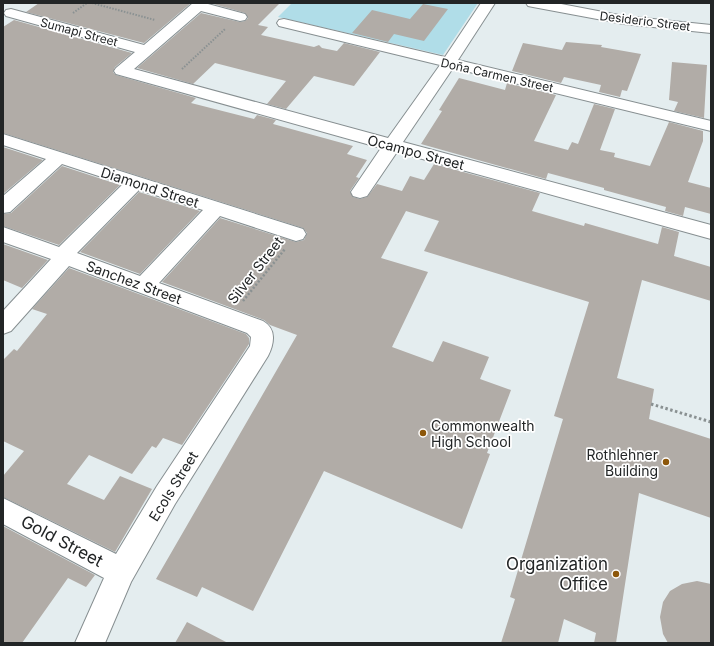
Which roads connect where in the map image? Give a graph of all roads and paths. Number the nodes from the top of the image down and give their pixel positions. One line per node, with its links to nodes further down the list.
1 (26, 3): 6 (street)
2 (92, 3): 9 (path)
3 (488, 3): 12 (street)
4 (533, 3): 10 (street, Desiderio Street)
5 (200, 5): 7 (street); 9 (street)
6 (7, 16): 11 (street, Sumapi Street)
7 (240, 17): 13 (path)
8 (284, 23): 12 (street, Doña Carmen Street)
9 (176, 25): 11 (street)
10 (711, 29)
11 (146, 50): 13 (street, Ocampo Street)
12 (449, 63): 14 (street, Doña Carmen Street); 16 (street)
13 (167, 83): 16 (street, Ocampo Street)
14 (711, 126)
15 (3, 139): 17 (street, Diamond Street)
16 (393, 145): 19 (street); 22 (street, Ocampo Street)
17 (59, 157): 18 (street, Diamond Street); 20 (street)
18 (136, 182): 21 (street, Diamond Street); 25 (street)
19 (360, 192)
20 (3, 207)
21 (216, 208): 23 (street, Diamond Street); 26 (street)
22 (711, 232)
23 (296, 234): 27 (path, Silver Street)
24 (4, 235): 25 (street, Sanchez Street)
25 (64, 256): 26 (street, Sanchez Street); 28 (street)
26 (144, 286): 27 (street, Sanchez Street)
27 (230, 318): 29 (street, Sanchez Street)
28 (3, 326)
29 (262, 334): 33 (street, Ecols Street)
30 (652, 404): 31 (path)
31 (711, 422)
32 (3, 510): 33 (street, Gold Street)
33 (121, 572): 34 (street, Ecols Street)
34 (90, 643)

